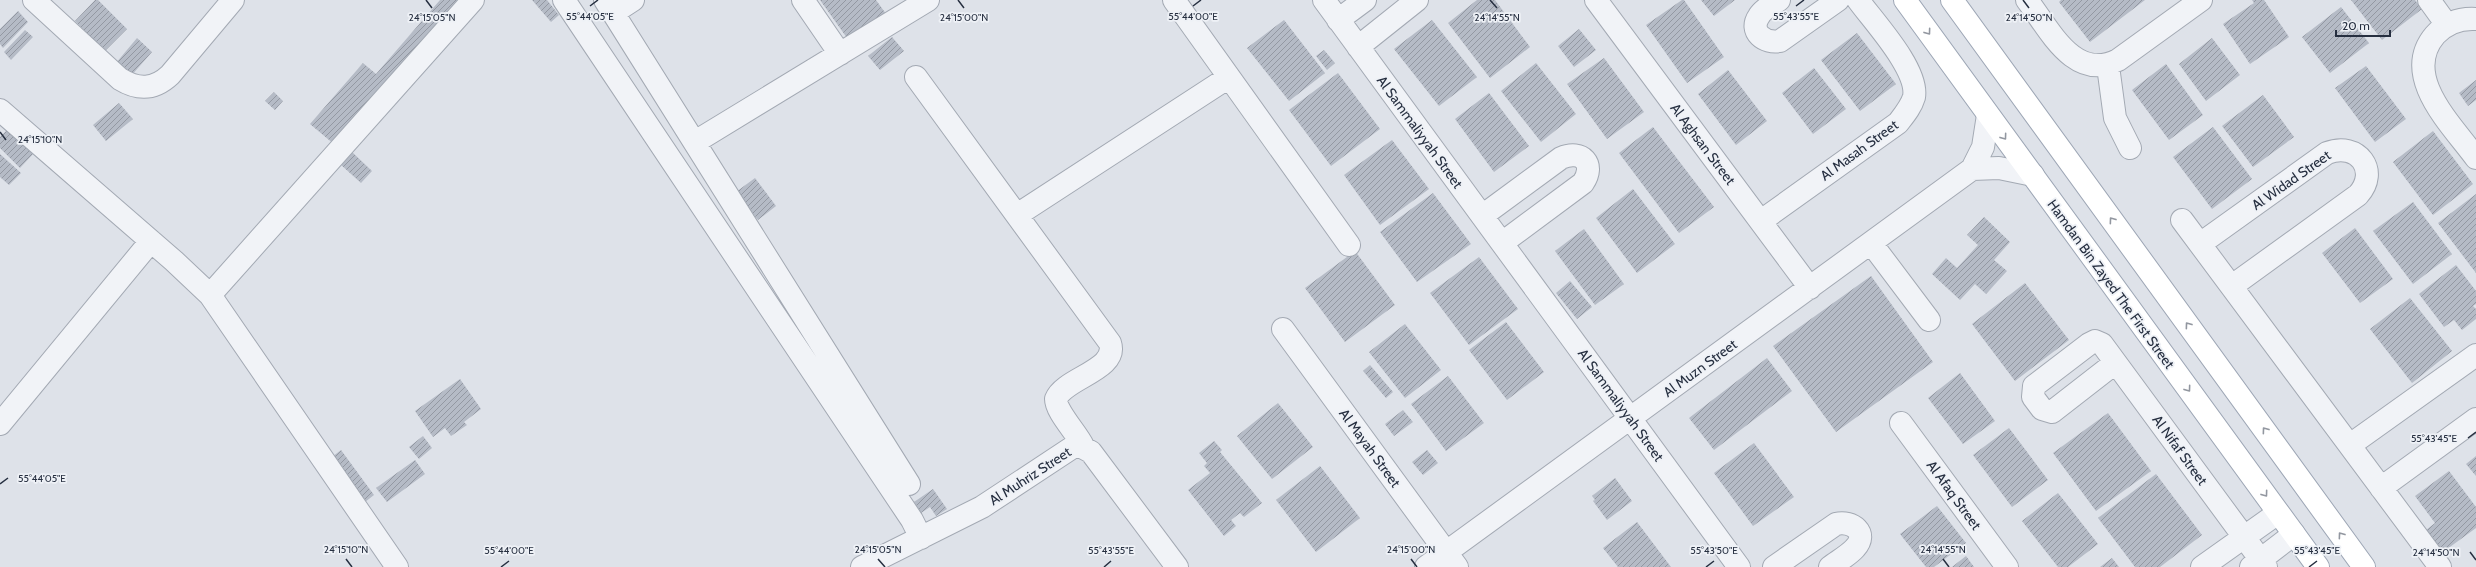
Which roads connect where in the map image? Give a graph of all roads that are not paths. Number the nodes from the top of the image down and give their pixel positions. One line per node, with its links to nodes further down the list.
1 (34, 0): 2 (street)
2 (233, 0)
3 (473, 0): 48 (street)
4 (564, 0): 64 (street)
5 (633, 0): 21 (street)
6 (803, 0): 26 (street)
7 (928, 0): 26 (street)
8 (1174, 0): 29 (street)
9 (1324, 0): 23 (street, Al Sammaliyyah Street)
10 (1364, 0): 23 (street)
11 (1417, 0): 25 (street)
12 (1596, 0): 40 (street, Al Aghsan Street)
13 (1779, 0): 14 (street)
14 (1838, 0)
15 (1858, 0): 40 (street, Al Masah Street)
16 (1905, 0): 31 (main road, Hamdan Bin Zayed The First Street, one-way to 31)
17 (1952, 0): 77 (main road, one-way to 17)
18 (2027, 0): 27 (street)
19 (2200, 0): 27 (street)
20 (2429, 0): 24 (street)
21 (609, 6): 32 (street)
22 (2476, 19): 24 (street)
23 (1338, 20): 25 (street, Al Sammaliyyah Street)
24 (2447, 25): 34 (street)
25 (1358, 47): 38 (street, Al Sammaliyyah Street)
26 (840, 54): 32 (street)
27 (2108, 66): 33 (street)
28 (916, 77): 37 (street)
29 (1228, 77): 37 (street); 45 (street)
30 (0, 110): 41 (street)
31 (1988, 115): 35 (street, Al Muzn Street); 36 (main road, Hamdan Bin Zayed The First Street, one-way to 36)
32 (695, 142): 59 (street)
33 (2130, 148)
34 (2476, 158)
35 (1972, 169): 36 (street); 43 (street, Al Muzn Street)
36 (2033, 176): 61 (main road, Hamdan Bin Zayed The First Street, one-way to 61)
37 (1017, 215): 58 (street)
38 (1482, 216): 42 (street, Al Sammaliyyah Street); 42 (street)
39 (2182, 220): 44 (street)
40 (1761, 221): 47 (street, Al Aghsan Street)
41 (152, 241): 48 (street); 56 (street)
42 (1502, 243): 53 (street, Al Sammaliyyah Street)
43 (1871, 243): 47 (street, Al Muzn Street); 49 (street)
44 (2200, 244): 46 (street); 46 (street, Al Widad Street)
45 (1349, 245)
46 (2232, 286): 57 (street)
47 (1810, 288): 53 (street, Al Muzn Street)
48 (210, 295): 67 (street)
49 (1929, 320)
50 (1283, 329): 65 (street, Al Mayah Street)
51 (2476, 355): 57 (street)
52 (2115, 363): 63 (street, Al Nifaf Street)
53 (1630, 419): 65 (street, Al Muzn Street); 71 (street, Al Sammaliyyah Street)
54 (2476, 419): 60 (street)
55 (1901, 423): 74 (street, Al Afaq Street)
56 (0, 424)
57 (2350, 445): 60 (street)
58 (1083, 446): 64 (street, Al Muhriz Street); 69 (street, Al Muhriz Street)
59 (909, 484)
60 (2381, 488): 78 (street)
61 (2278, 513): 62 (main road, Hamdan Bin Zayed The First Street); 63 (street)
62 (2294, 534): 66 (street, Al Nifaf Street); 76 (main road, Hamdan Bin Zayed The First Street)
63 (2244, 537): 66 (street, Al Nifaf Street); 75 (street)
64 (921, 538): 68 (street, Al Muhriz Street)
65 (1451, 560): 70 (street, Al Muzn Street)
66 (2259, 565)
67 (397, 567)
68 (862, 567)
69 (1177, 567)
70 (1426, 567)
71 (1739, 567)
72 (1774, 567): 73 (street)
73 (1830, 567)
74 (2007, 567)
75 (2202, 567)
76 (2318, 567)
77 (2364, 567)
78 (2440, 567)

